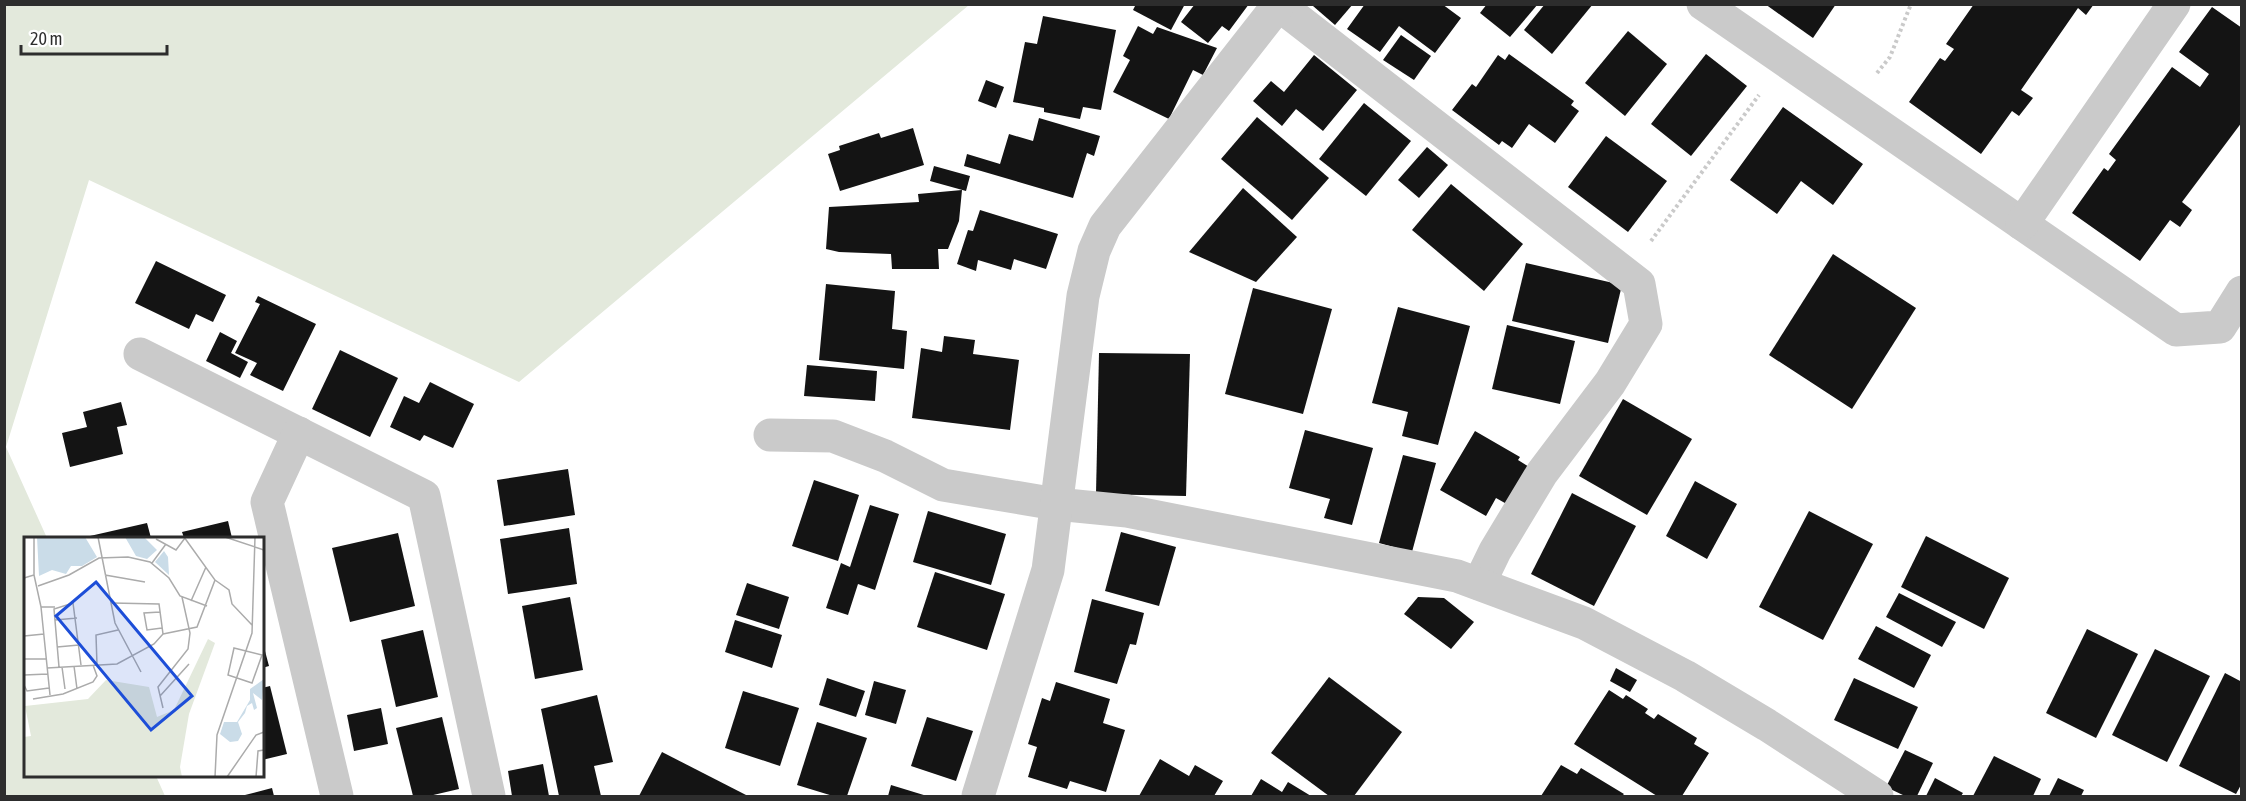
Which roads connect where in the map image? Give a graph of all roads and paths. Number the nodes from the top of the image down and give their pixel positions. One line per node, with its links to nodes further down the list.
1 (1703, 4): 5 (street)
2 (1911, 4): 6 (path)
3 (2174, 4): 7 (street)
4 (1279, 5): 8 (street); 13 (street)
5 (1785, 61): 6 (street); 8 (path)
6 (1849, 106): 7 (street)
7 (2022, 224): 9 (street)
8 (1627, 274): 14 (street)
9 (2241, 292)
10 (140, 354): 11 (street)
11 (299, 433): 16 (street); 17 (street)
12 (770, 435): 13 (street)
13 (1056, 504): 14 (street); 18 (street)
14 (1479, 584): 15 (street)
15 (1843, 787): 19 (street)
16 (337, 796)
17 (489, 796)
18 (978, 796)
19 (1877, 796)

